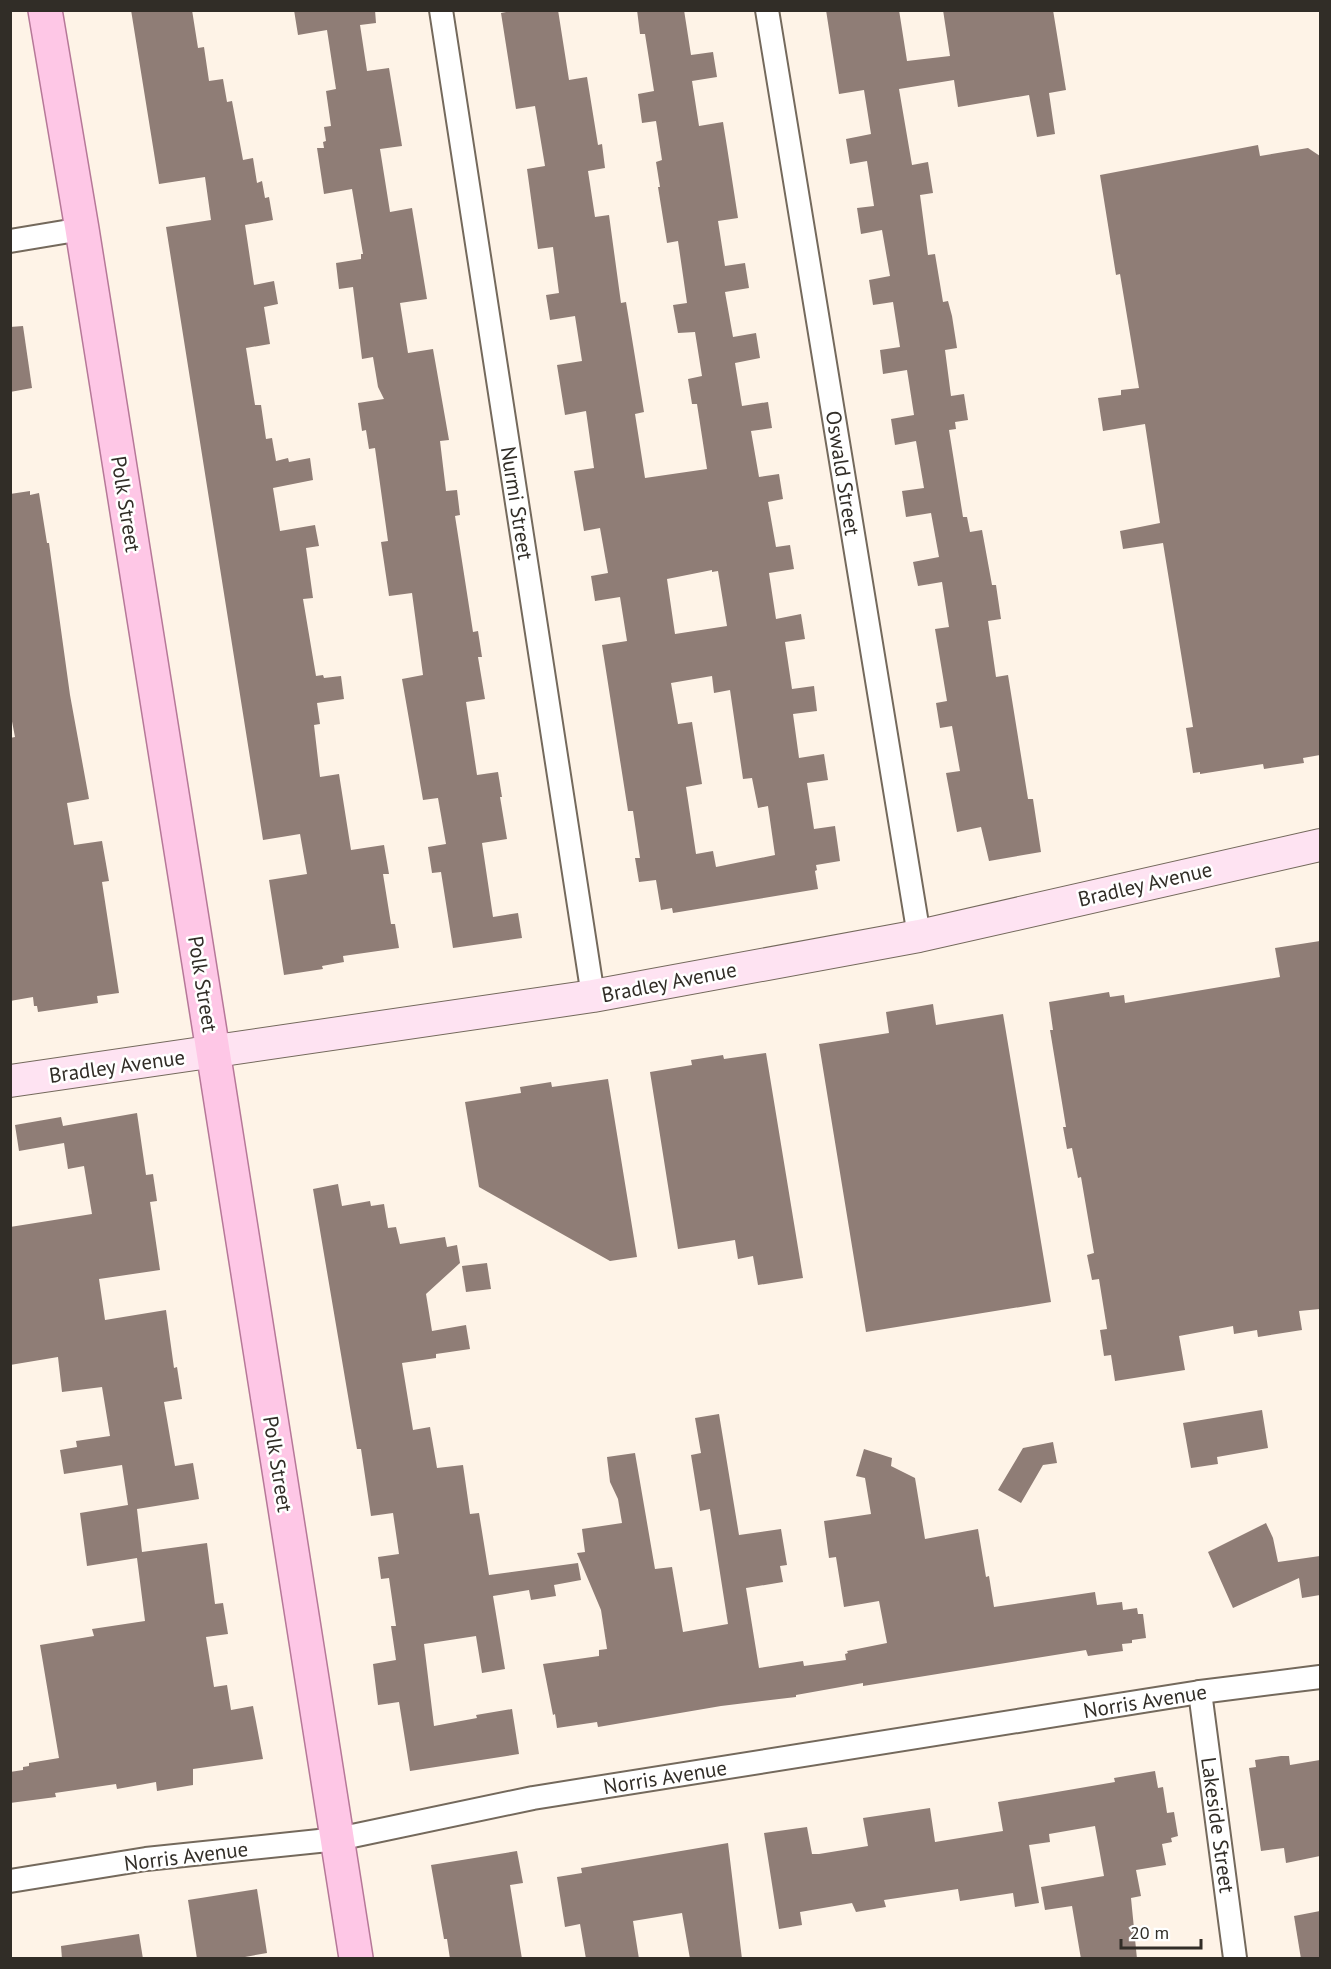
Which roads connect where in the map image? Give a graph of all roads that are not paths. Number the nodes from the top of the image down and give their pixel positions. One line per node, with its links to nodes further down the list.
1 (45, 10): 4 (main road, Polk Street)
2 (441, 10): 8 (street, Nurmi Street)
3 (767, 10): 7 (street, Oswald Street)
4 (82, 229): 5 (street); 9 (main road, Polk Street)
5 (10, 241)
6 (1320, 844): 7 (street, Bradley Avenue)
7 (919, 936): 8 (street, Bradley Avenue)
8 (593, 996): 9 (street, Bradley Avenue)
9 (213, 1051): 10 (street, Bradley Avenue); 13 (main road, Polk Street)
10 (10, 1081)
11 (1320, 1677): 12 (street, Norris Avenue)
12 (1200, 1692): 13 (street, Norris Avenue); 16 (street, Lakeside Street)
13 (338, 1839): 14 (street, Norris Avenue); 15 (main road, Polk Street)
14 (10, 1881)
15 (356, 1959)
16 (1235, 1959)

